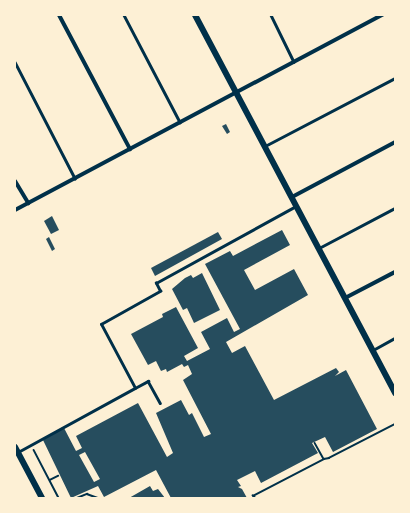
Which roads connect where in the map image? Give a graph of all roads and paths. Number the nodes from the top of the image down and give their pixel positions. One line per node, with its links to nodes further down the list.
1 (59, 15): 13 (street)
2 (124, 15): 10 (lane)
3 (195, 15): 9 (street)
4 (271, 15): 7 (lane)
5 (382, 15): 7 (street)
6 (15, 62): 14 (lane)
7 (294, 62): 9 (street)
8 (395, 78): 12 (lane)
9 (236, 93): 10 (street); 12 (street)
10 (180, 122): 13 (street)
11 (395, 142): 16 (street)
12 (265, 146): 16 (street)
13 (130, 149): 14 (street)
14 (75, 178): 17 (street)
15 (15, 180): 17 (street)
16 (292, 198): 18 (street)
17 (28, 203): 20 (street)
18 (296, 206): 21 (street); 26 (lane)
19 (395, 208): 21 (lane)
20 (15, 210)
21 (318, 248): 23 (street)
22 (395, 272): 23 (street)
23 (345, 298): 25 (street)
24 (395, 338): 25 (lane)
25 (372, 350): 27 (street)
26 (135, 388): 28 (lane); 31 (lane)
27 (395, 393)
28 (160, 403)
29 (395, 424): 33 (path)
30 (315, 443): 33 (path)
31 (31, 444): 32 (lane); 35 (path)
32 (16, 450): 36 (street)
33 (324, 459): 40 (path)
34 (58, 476): 35 (path)
35 (50, 480): 37 (path)
36 (42, 498)
37 (59, 498)
38 (77, 498): 39 (path)
39 (98, 498)
40 (255, 498)

